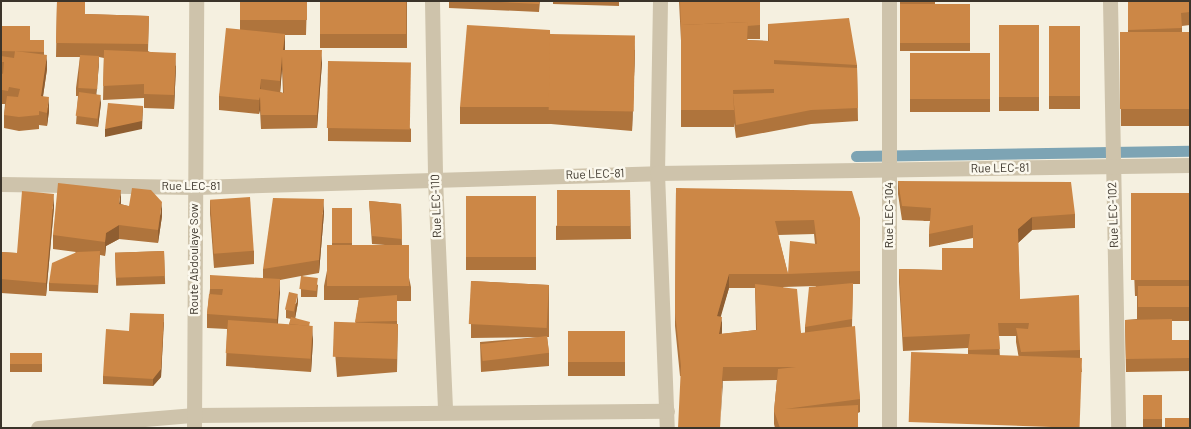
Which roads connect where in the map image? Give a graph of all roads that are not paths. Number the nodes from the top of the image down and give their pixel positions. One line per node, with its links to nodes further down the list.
1 (196, 1): 12 (street, Route Abdoulaye Sow)
2 (432, 1): 10 (street, Rue LEC-110)
3 (660, 1): 9 (street)
4 (889, 1): 8 (street, Rue LEC-104)
5 (1110, 1): 7 (street, Rue LEC-102)
6 (1190, 165): 7 (street, Rue LEC-81)
7 (1111, 166): 8 (street, Rue LEC-81); 19 (street, Rue LEC-102)
8 (888, 169): 9 (street, Rue LEC-81); 18 (street, Rue LEC-104)
9 (657, 173): 10 (street, Rue LEC-81); 14 (street)
10 (435, 179): 12 (street, Rue LEC-81); 13 (street, Rue LEC-110)
11 (1, 184): 12 (street, Rue LEC-81)
12 (195, 187): 15 (street, Route Abdoulaye Sow)
13 (445, 411): 14 (street); 15 (street)
14 (667, 411): 17 (street)
15 (194, 421): 16 (street)
16 (38, 428)
17 (667, 428)
18 (889, 428)
19 (1118, 428)

